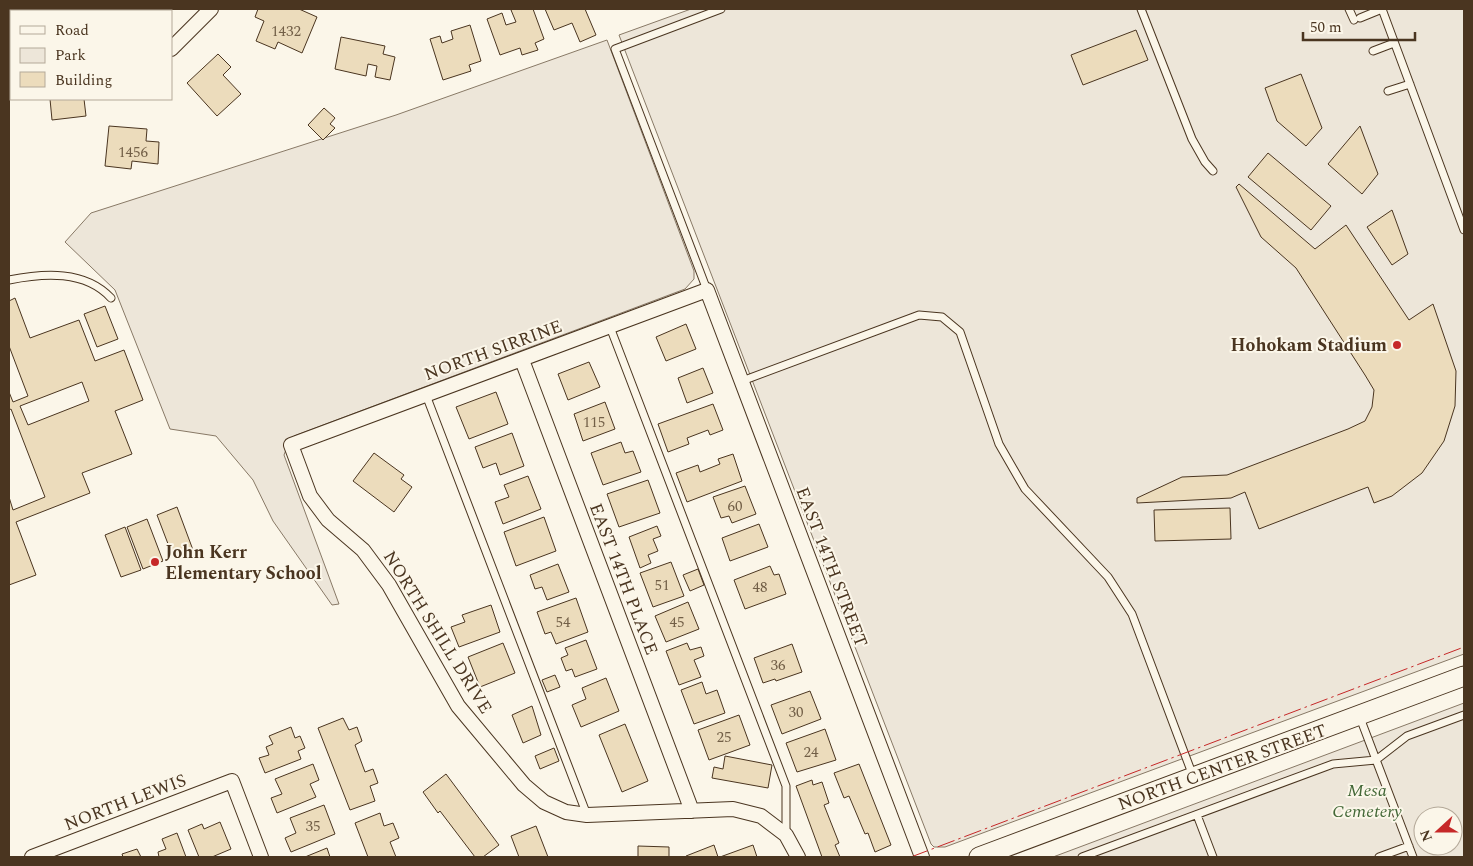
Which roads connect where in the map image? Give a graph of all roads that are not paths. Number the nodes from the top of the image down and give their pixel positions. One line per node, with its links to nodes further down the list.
1 (211, 9): 7 (street)
2 (721, 9): 14 (lane)
3 (1141, 9): 11 (lane)
4 (1349, 9): 5 (lane)
5 (1382, 9): 6 (lane)
6 (1394, 43): 8 (lane); 9 (lane)
7 (172, 48)
8 (1373, 51)
9 (1410, 84): 10 (lane); 12 (lane)
10 (1388, 91)
11 (1213, 171)
12 (1464, 230)
13 (9, 280): 15 (lane)
14 (707, 290): 16 (street, NORTH SIRRINE); 18 (street, EAST 14TH STREET)
15 (112, 298)
16 (610, 327): 17 (street, NORTH SIRRINE); 29 (lane)
17 (522, 360): 19 (street, NORTH SIRRINE); 26 (street, EAST 14TH PLACE)
18 (742, 381): 25 (lane); 34 (street, EAST 14TH STREET)
19 (426, 395): 20 (street, NORTH SIRRINE); 27 (lane)
20 (291, 445): 27 (street, NORTH SHILL DRIVE)
21 (1464, 676): 22 (street, NORTH CENTER STREET)
22 (1359, 715): 24 (lane); 25 (street, NORTH CENTER STREET)
23 (1464, 715): 24 (lane)
24 (1376, 760): 28 (lane); 30 (lane)
25 (1193, 777): 35 (street, NORTH CENTER STREET)
26 (692, 810): 27 (street, NORTH SHILL DRIVE); 29 (street, NORTH SHILL DRIVE)
27 (587, 815)
28 (1197, 815): 36 (lane); 37 (lane)
29 (786, 835): 33 (street, NORTH SHILL DRIVE)
30 (1409, 846): 38 (lane); 39 (lane)
31 (32, 857): 32 (street, NORTH LEWIS)
32 (261, 857)
33 (798, 857)
34 (922, 857)
35 (979, 857)
36 (1082, 857)
37 (1213, 857)
38 (1379, 857)
39 (1413, 857)

